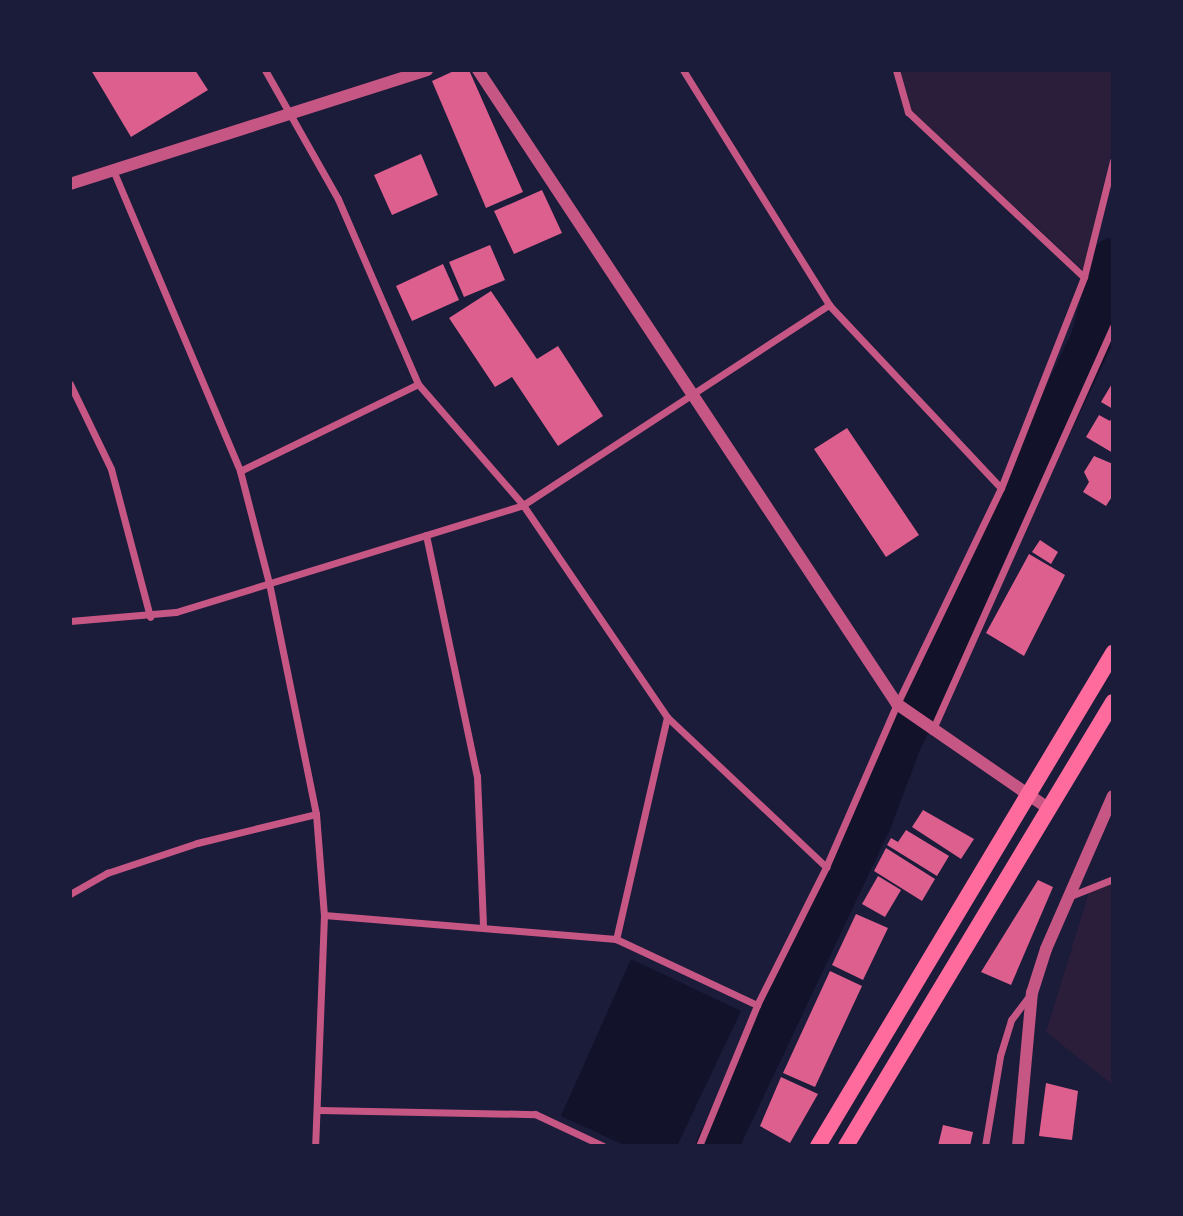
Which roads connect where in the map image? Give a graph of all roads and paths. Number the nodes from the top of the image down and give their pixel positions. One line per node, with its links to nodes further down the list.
1 (265, 70): 6 (street)
2 (427, 70): 6 (street)
3 (478, 70): 15 (street)
4 (683, 70): 11 (street)
5 (895, 70): 10 (street)
6 (291, 111): 8 (street); 14 (street)
7 (1113, 161): 10 (street)
8 (113, 170): 9 (street); 16 (street)
9 (70, 184)
10 (1084, 277): 17 (street)
11 (829, 305): 15 (street); 17 (street)
12 (1113, 327): 27 (street)
13 (70, 384): 21 (street)
14 (418, 384): 16 (street); 18 (street)
15 (690, 396): 18 (street); 25 (street)
16 (240, 471): 20 (street)
17 (1001, 488): 25 (street)
18 (523, 505): 19 (street); 26 (street)
19 (426, 535): 20 (street); 37 (street)
20 (269, 583): 21 (street); 31 (street)
21 (150, 617): 22 (street)
22 (70, 621)
23 (1113, 653): 28 (main road)
24 (1113, 702): 30 (main road)
25 (899, 707): 27 (street); 32 (street)
26 (667, 717): 32 (street); 38 (street)
27 (932, 731): 28 (street)
28 (1027, 794): 30 (street); 45 (main road)
29 (1113, 796): 35 (street)
30 (1049, 809): 46 (main road)
31 (316, 814): 34 (street); 36 (street)
32 (826, 867): 40 (street)
33 (1113, 880): 35 (street)
34 (70, 894)
35 (1068, 897): 39 (street)
36 (324, 915): 37 (street); 41 (street)
37 (483, 926): 38 (street)
38 (617, 939): 40 (street)
39 (1032, 993): 47 (street); 48 (street)
40 (757, 1006): 44 (street)
41 (319, 1110): 42 (street); 43 (street)
42 (315, 1146)
43 (603, 1146)
44 (699, 1146)
45 (818, 1146)
46 (846, 1146)
47 (985, 1146)
48 (1018, 1146)

